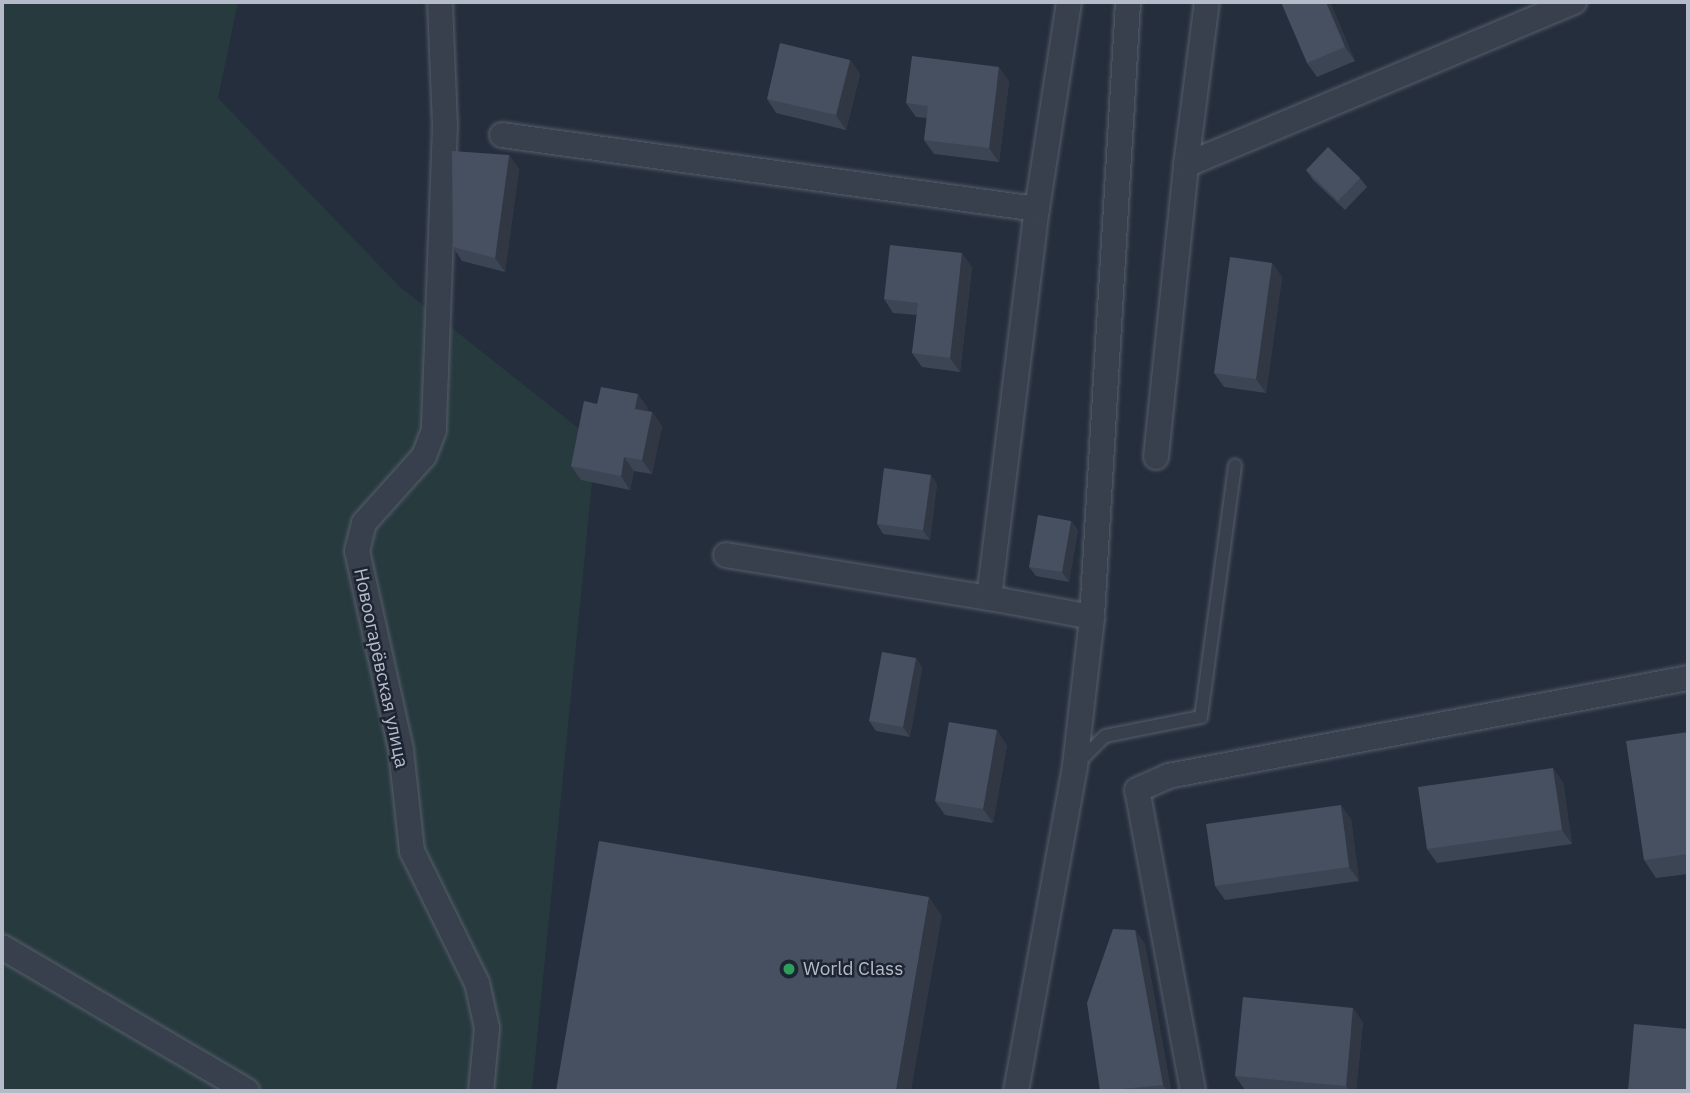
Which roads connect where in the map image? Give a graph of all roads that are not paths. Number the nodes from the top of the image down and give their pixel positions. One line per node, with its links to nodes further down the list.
1 (440, 2): 18 (street, Новоогарёвская улица)
2 (1069, 2): 8 (street)
3 (1128, 2): 13 (street)
4 (1207, 2): 7 (street)
5 (1574, 2): 7 (street)
6 (502, 135): 8 (street)
7 (1186, 165): 9 (street)
8 (1037, 209): 12 (street)
9 (1156, 457)
10 (1235, 465): 15 (lane)
11 (726, 555): 12 (street)
12 (989, 598): 13 (street)
13 (1093, 617): 15 (street)
14 (1688, 678): 20 (street)
15 (1075, 765): 19 (street)
16 (2, 947): 17 (street)
17 (247, 1091)
18 (481, 1091)
19 (1016, 1091)
20 (1193, 1091)

